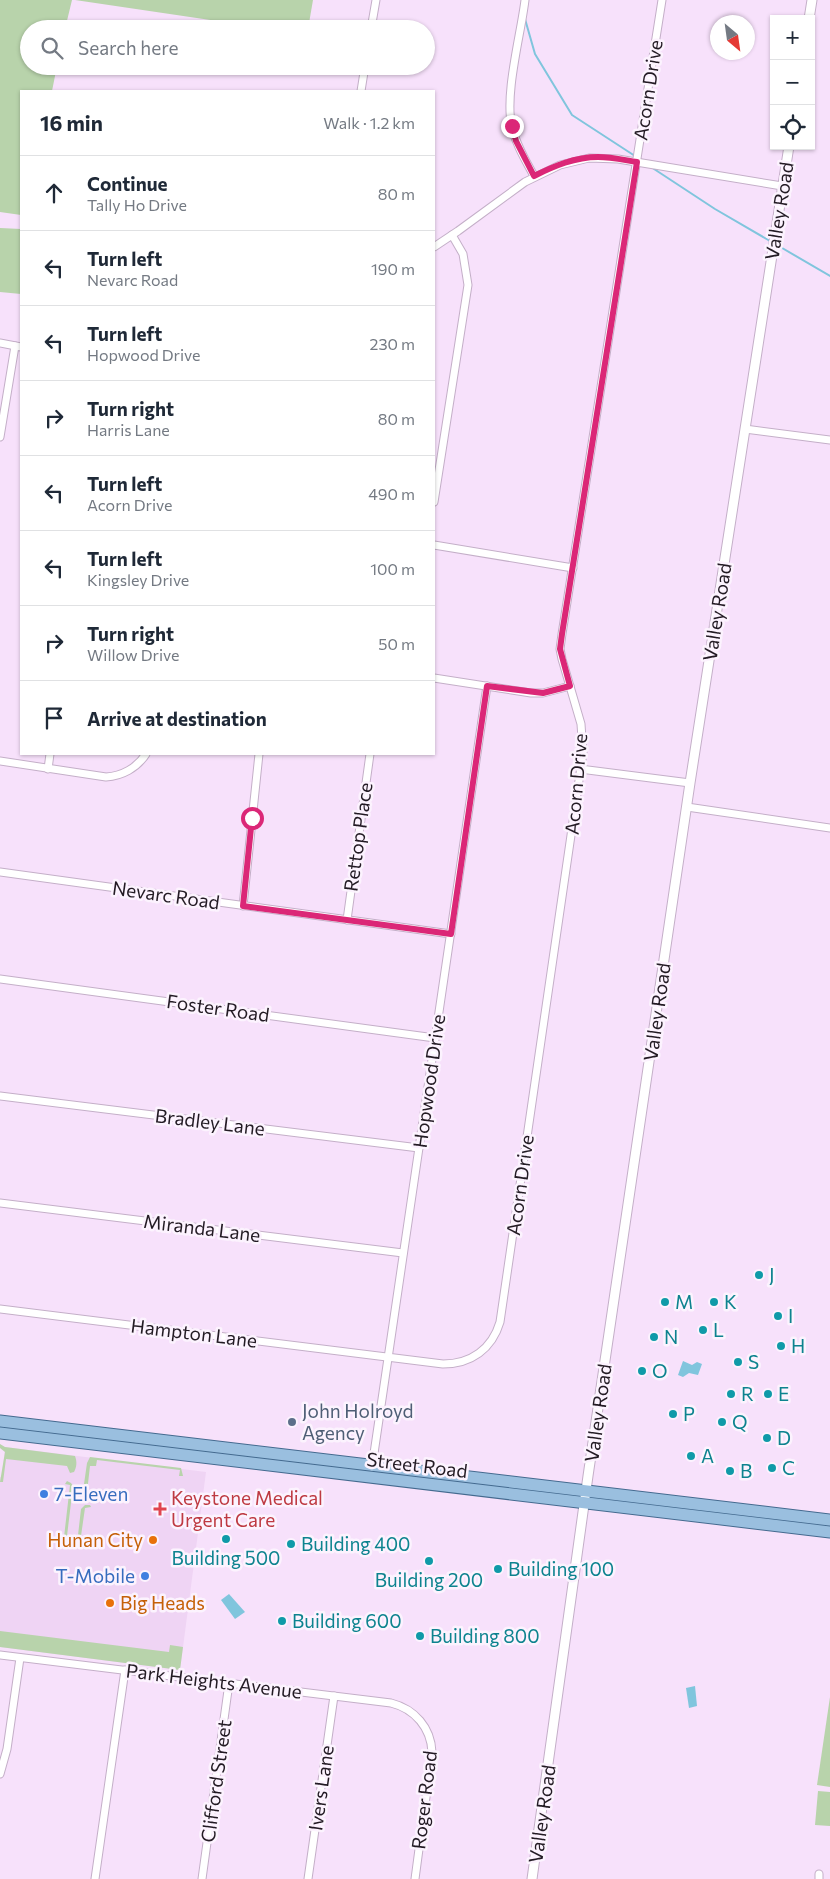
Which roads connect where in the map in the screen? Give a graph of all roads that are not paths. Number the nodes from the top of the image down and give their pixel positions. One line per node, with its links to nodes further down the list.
1 (376, 0): 6 (street)
2 (525, 0): 11 (street)
3 (662, 0): 10 (street, Acorn Drive)
4 (812, 0): 5 (street)
5 (810, 15)
6 (373, 20)
7 (364, 75): 8 (street)
8 (361, 90)
9 (788, 150): 12 (street, Valley Road)
10 (637, 162): 11 (street); 12 (street); 22 (street, Acorn Drive)
11 (534, 176): 13 (street)
12 (782, 186): 17 (street, Valley Road)
13 (452, 235): 14 (street); 20 (street)
14 (435, 245)
15 (0, 343): 16 (street)
16 (18, 346): 18 (street)
17 (745, 429): 19 (street); 33 (street, Valley Road)
18 (0, 438)
19 (830, 440)
20 (435, 496)
21 (435, 545): 22 (street)
22 (573, 568): 25 (street, Acorn Drive)
23 (435, 678): 24 (street)
24 (487, 686): 25 (street); 39 (street, Hopwood Drive)
25 (570, 686): 32 (street, Acorn Drive)
26 (50, 755): 31 (street)
27 (145, 755): 31 (street)
28 (259, 755): 37 (street)
29 (370, 755): 38 (street, Rettop Place)
30 (0, 761): 31 (street)
31 (48, 769)
32 (580, 769): 33 (street); 47 (street, Acorn Drive)
33 (690, 783): 34 (street, Valley Road)
34 (687, 807): 35 (street); 52 (street, Valley Road)
35 (830, 828)
36 (0, 872): 37 (street, Nevarc Road)
37 (243, 906): 38 (street, Nevarc Road)
38 (346, 920): 39 (street, Nevarc Road)
39 (451, 934): 41 (street, Hopwood Drive)
40 (0, 979): 41 (street, Foster Road)
41 (435, 1038): 43 (street, Hopwood Drive)
42 (0, 1096): 43 (street, Bradley Lane)
43 (419, 1148): 45 (street, Hopwood Drive)
44 (0, 1202): 45 (street, Miranda Lane)
45 (403, 1253): 47 (street, Hopwood Drive)
46 (0, 1309): 47 (street, Hampton Lane)
47 (388, 1357): 50 (street, Hopwood Drive)
48 (0, 1421): 50 (main road, Street Road)
49 (0, 1433): 51 (main road, Street Road)
50 (372, 1465): 51 (street, Hopwood Drive); 52 (main road, Street Road)
51 (370, 1477): 53 (main road, Street Road)
52 (586, 1491): 53 (street, Valley Road); 54 (main road, Street Road)
53 (585, 1503): 55 (main road, Street Road); 67 (street, Valley Road)
54 (830, 1520)
55 (830, 1532)
56 (0, 1655): 57 (street, Park Heights Avenue)
57 (20, 1658): 58 (street, Park Heights Avenue); 62 (street)
58 (125, 1670): 59 (street, Park Heights Avenue); 63 (street)
59 (229, 1684): 60 (street, Park Heights Avenue); 64 (street, Clifford Street)
60 (334, 1696): 61 (street, Park Heights Avenue); 65 (street, Ivers Lane)
61 (422, 1723): 66 (street, Roger Road)
62 (0, 1774)
63 (95, 1879)
64 (202, 1879)
65 (308, 1879)
66 (414, 1879)
67 (532, 1879)

